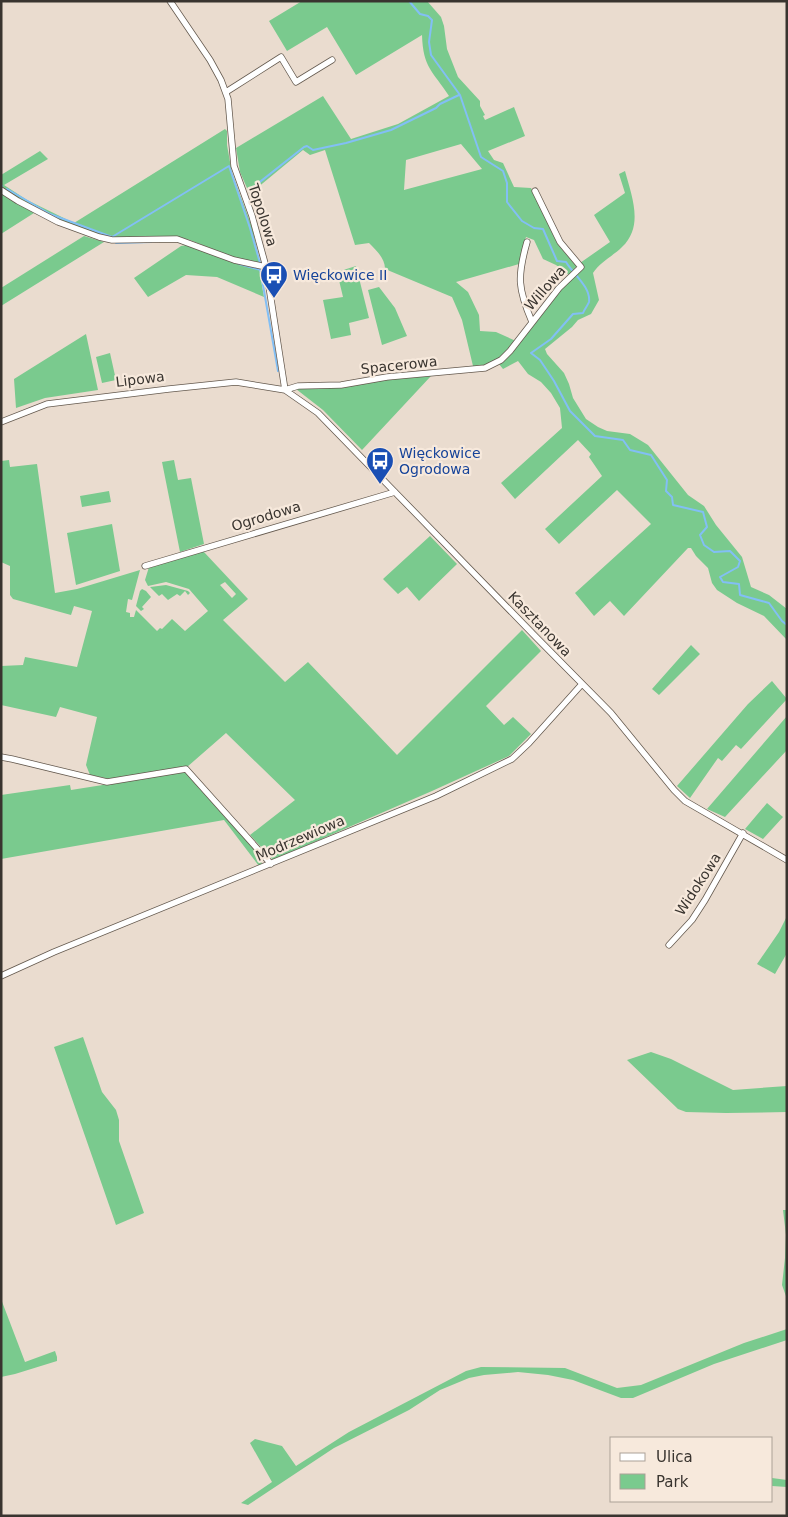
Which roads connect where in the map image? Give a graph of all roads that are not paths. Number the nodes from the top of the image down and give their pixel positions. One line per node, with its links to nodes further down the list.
1 (170, 1): 3 (street, Topolowa)
2 (332, 60): 3 (street)
3 (226, 92): 7 (street, Topolowa)
4 (1, 190): 7 (street)
5 (535, 191): 8 (street, Willowa)
6 (527, 242): 8 (street)
7 (266, 267): 10 (street, Topolowa)
8 (532, 322): 9 (street, Willowa)
9 (510, 351): 10 (street, Spacerowa)
10 (285, 390): 11 (street, Lipowa); 12 (street, Kasztanowa)
11 (1, 422)
12 (395, 492): 13 (street, Ogrodowa); 14 (street, Kasztanowa)
13 (145, 566)
14 (582, 684): 16 (street, Kasztanowa); 18 (street, Modrzewiowa)
15 (1, 757): 18 (street)
16 (743, 833): 17 (street, Kasztanowa); 19 (street, Widokowa)
17 (787, 860)
18 (270, 864): 20 (street, Modrzewiowa)
19 (669, 945)
20 (1, 976)

